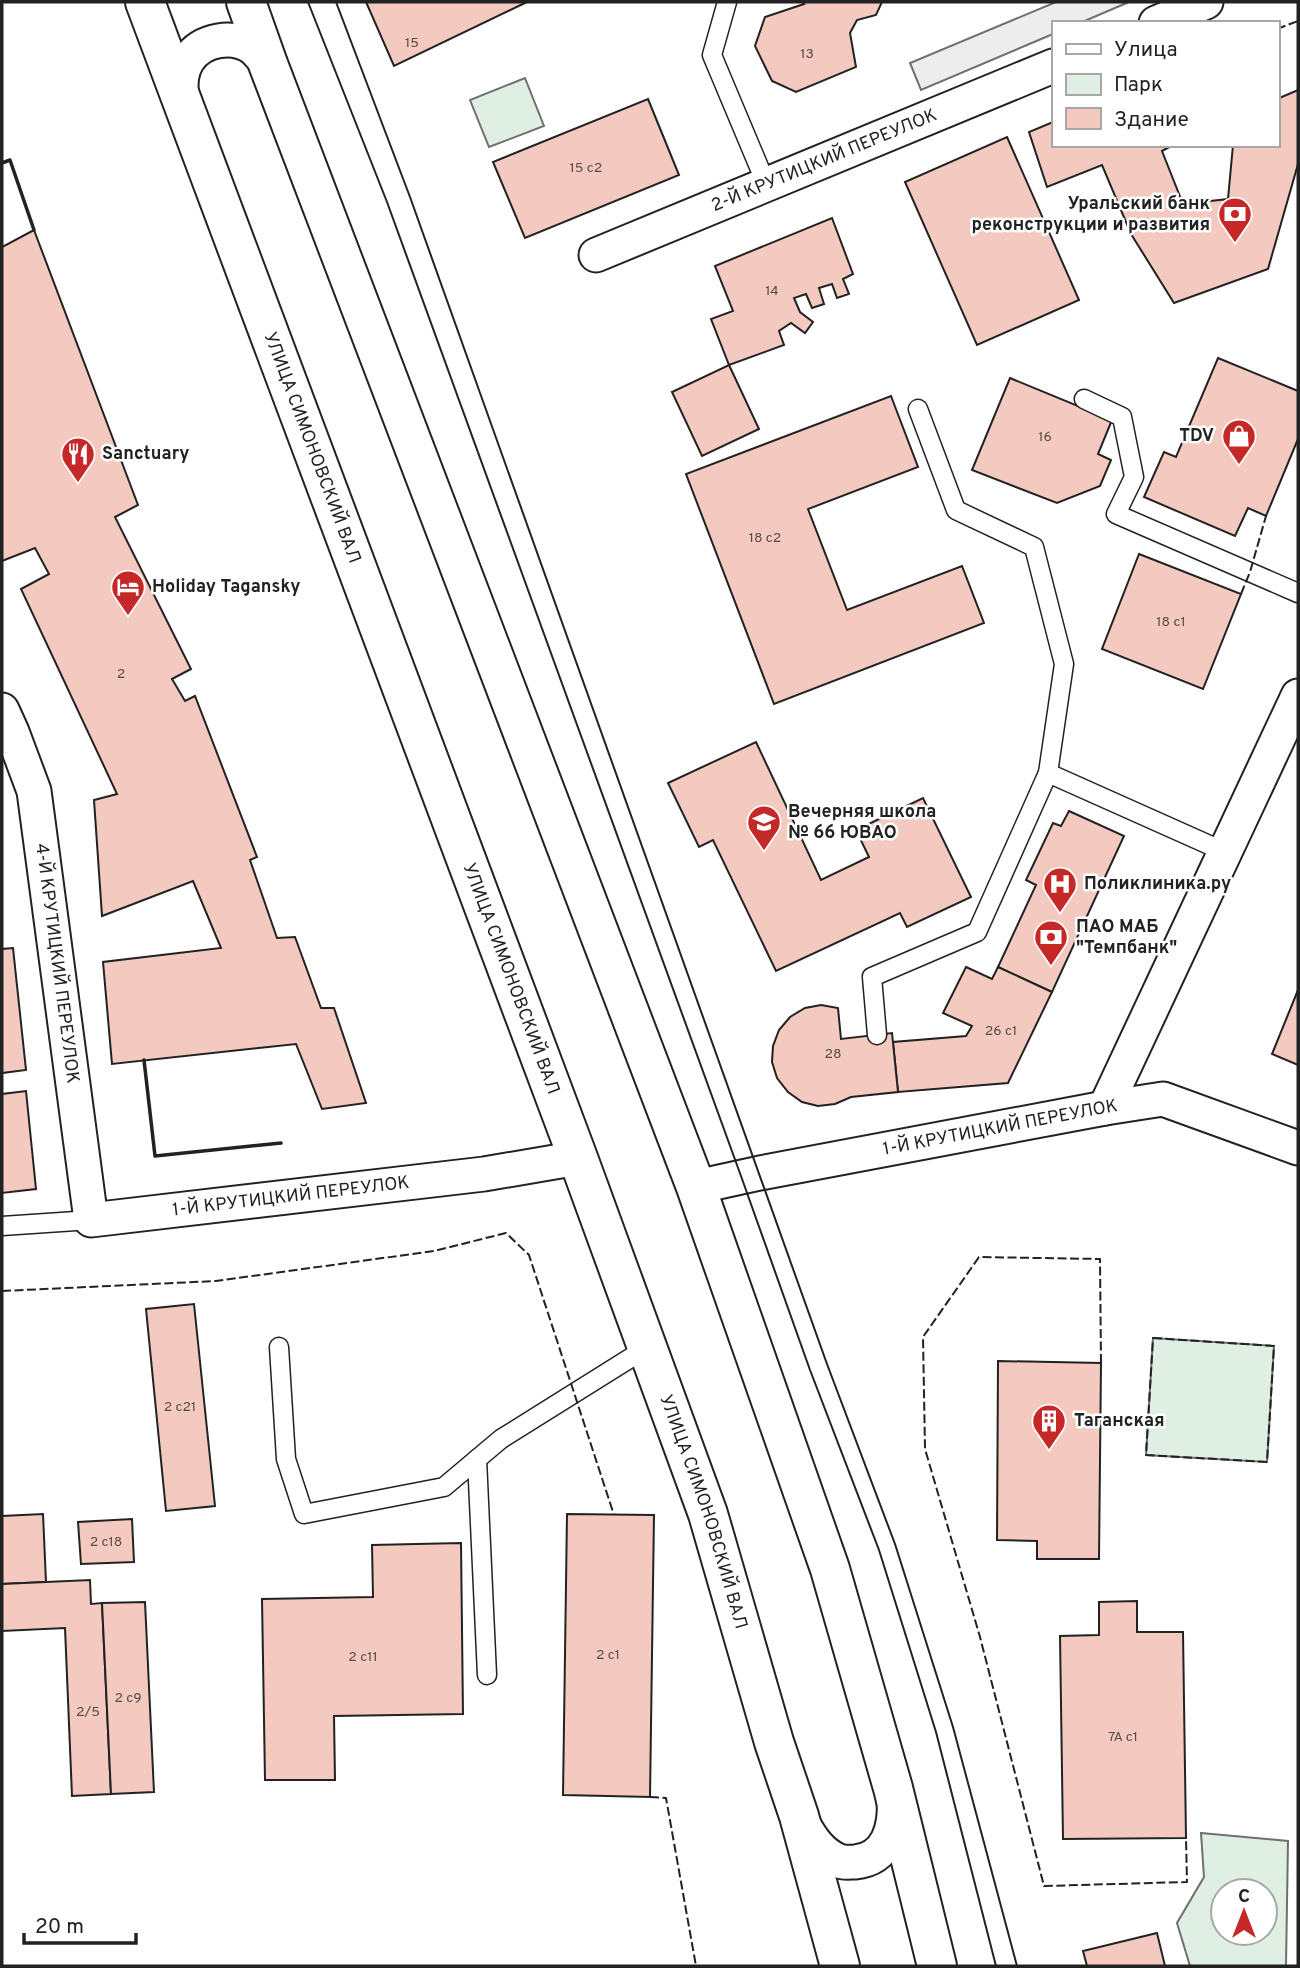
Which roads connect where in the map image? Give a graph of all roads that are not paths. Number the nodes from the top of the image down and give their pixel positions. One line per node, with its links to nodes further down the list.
1 (145, 2): 8 (main road, УЛИЦА СИМОНОВСКИЙ ВАЛ)
2 (246, 2): 6 (main road)
3 (727, 2): 9 (lane)
4 (1206, 2): 5 (street)
5 (1161, 21)
6 (268, 64): 8 (street); 22 (main road)
7 (1052, 66): 9 (street, 2-Й КРУТИЦКИЙ ПЕРЕУЛОК)
8 (181, 98): 21 (main road, УЛИЦА СИМОНОВСКИЙ ВАЛ)
9 (767, 186): 10 (street, 2-Й КРУТИЦКИЙ ПЕРЕУЛОК)
10 (596, 255)
11 (1084, 399): 13 (lane)
12 (918, 409): 16 (lane)
13 (1298, 593)
14 (1298, 696): 17 (street)
15 (2, 710): 23 (street, 4-Й КРУТИЦКИЙ ПЕРЕУЛОК)
16 (1048, 773): 17 (lane); 18 (lane)
17 (1225, 852): 19 (street)
18 (877, 1035)
19 (1105, 1108): 20 (street, 1-Й КРУТИЦКИЙ ПЕРЕУЛОК); 22 (street, 1-Й КРУТИЦКИЙ ПЕРЕУЛОК)
20 (1298, 1148)
21 (578, 1158): 23 (street, 1-Й КРУТИЦКИЙ ПЕРЕУЛОК); 26 (main road, УЛИЦА СИМОНОВСКИЙ ВАЛ)
22 (696, 1187): 29 (main road)
23 (91, 1220): 24 (lane, 1-Й КРУТИЦКИЙ ПЕРЕУЛОК)
24 (2, 1226)
25 (279, 1347): 27 (lane)
26 (648, 1347): 27 (lane); 30 (main road, УЛИЦА СИМОНОВСКИЙ ВАЛ)
27 (477, 1459): 28 (lane)
28 (487, 1675)
29 (893, 1788): 30 (street); 32 (main road)
30 (799, 1816): 31 (main road, УЛИЦА СИМОНОВСКИЙ ВАЛ)
31 (840, 1966)
32 (937, 1966)

